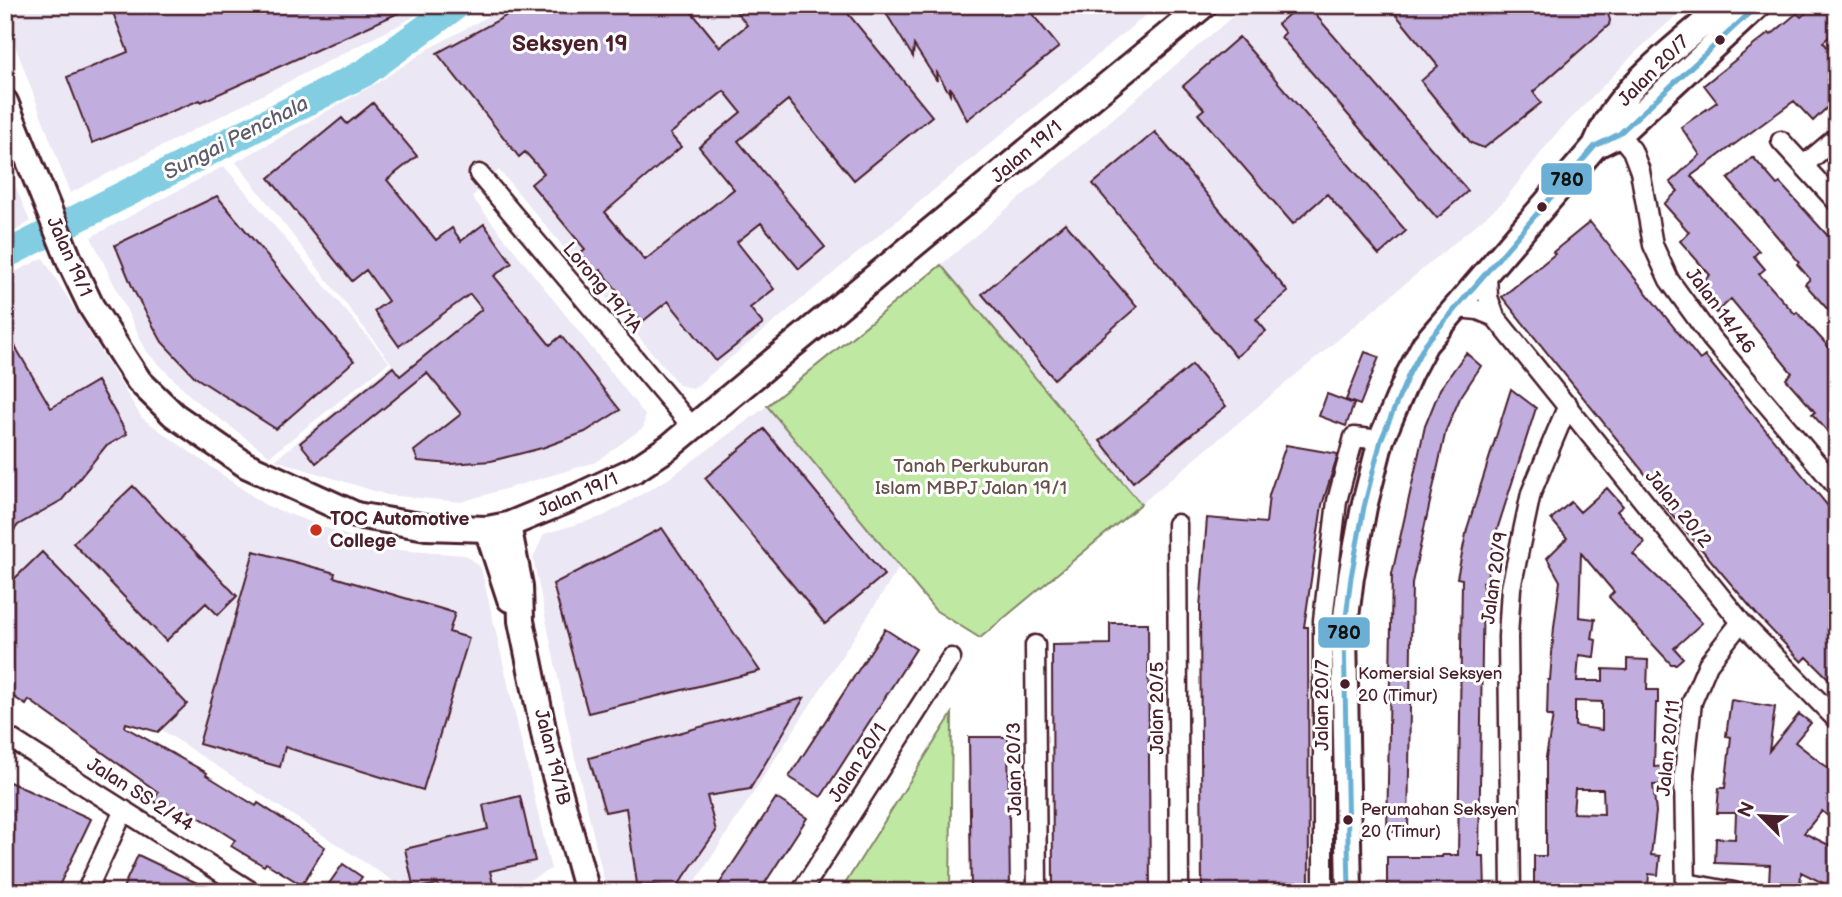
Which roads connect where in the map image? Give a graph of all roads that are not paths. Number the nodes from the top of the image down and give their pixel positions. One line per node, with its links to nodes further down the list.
1 (1203, 5): 16 (street, Jalan 19/1)
2 (1725, 5): 8 (street, Jalan 20/7)
3 (1758, 5): 5 (street, Jalan 20/7)
4 (5, 102): 20 (street, Jalan 19/1)
5 (1619, 134): 8 (street, Jalan 20/7); 18 (street, Jalan 14/46)
6 (1837, 138): 9 (street)
7 (1782, 141): 9 (street)
8 (1595, 146): 12 (street, Jalan 20/7)
9 (1804, 165): 11 (street)
10 (479, 174): 16 (street, Lorong 19/1A)
11 (1837, 202)
12 (1487, 273): 13 (street, Jalan 20/7); 14 (street, Jalan 20/2)
13 (1457, 308): 14 (street); 17 (street, Jalan 20/7)
14 (1495, 317): 15 (street, Jalan 20/2)
15 (1568, 405): 21 (street, Jalan 20/2); 36 (street, Jalan 20/9)
16 (694, 429): 20 (street, Jalan 19/1)
17 (1381, 440): 34 (street, Jalan 20/7); 35 (street, Jalan 20/7)
18 (1837, 487)
19 (1177, 524): 33 (street, Jalan 20/5)
20 (497, 527): 30 (street, Jalan 19/1B)
21 (1741, 622): 24 (street, Jalan 20/2); 27 (street, Jalan 20/11)
22 (1035, 645): 32 (street, Jalan 20/3)
23 (951, 658): 31 (street, Jalan 20/1)
24 (1837, 720)
25 (5, 734): 26 (street, Jalan SS 2/44)
26 (124, 810): 28 (street); 29 (street, Jalan SS 2/44)
27 (1686, 888): 37 (street)
28 (86, 892)
29 (253, 892)
30 (587, 892)
31 (801, 892)
32 (1037, 892)
33 (1179, 892)
34 (1323, 892)
35 (1349, 892)
36 (1511, 892)
37 (1734, 892)

